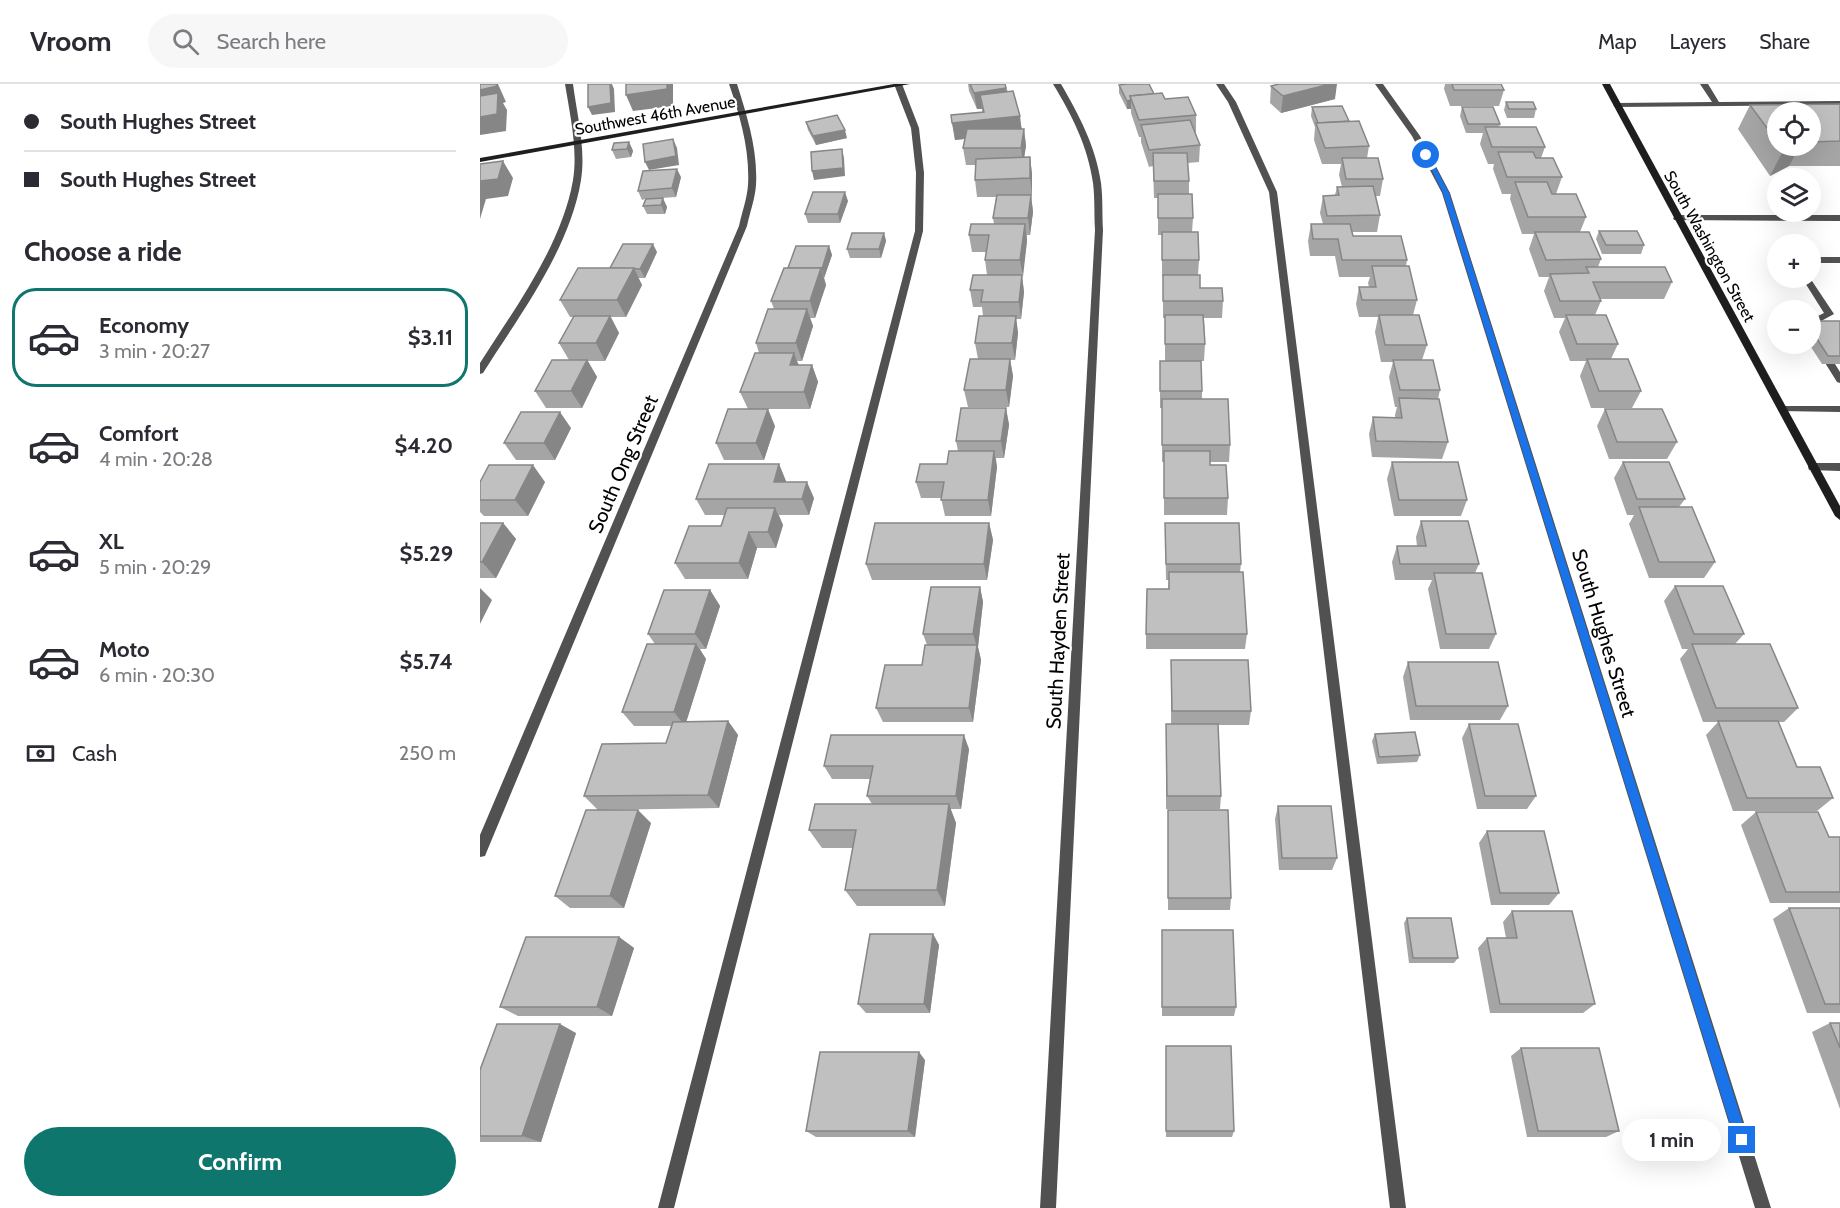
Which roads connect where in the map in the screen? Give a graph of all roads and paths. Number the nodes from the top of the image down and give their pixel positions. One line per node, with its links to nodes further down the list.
1 (569, 84): 13 (street)
2 (733, 84): 12 (street, South Ong Street)
3 (901, 84): 12 (main road, Southwest 46th Avenue); 32 (street)
4 (1057, 84): 33 (street, South Hayden Street)
5 (1220, 84): 34 (street)
6 (1379, 84): 35 (street, South Hughes Street)
7 (1605, 84): 11 (main road, South Washington Street)
8 (1704, 84): 10 (street)
9 (1840, 103): 10 (street)
10 (1717, 104): 11 (street)
11 (1617, 105): 15 (main road, South Washington Street)
12 (743, 113): 13 (main road, Southwest 46th Avenue); 31 (street, South Ong Street)
13 (577, 143): 14 (main road, Southwest 46th Avenue); 24 (street)
14 (480, 160)
15 (1677, 218): 16 (street); 26 (main road, South Washington Street)
16 (1840, 218)
17 (1821, 260): 18 (street)
18 (1840, 260)
19 (1812, 288): 20 (street)
20 (1829, 314): 21 (street); 22 (street)
21 (1840, 314)
22 (1821, 318)
23 (1821, 350): 25 (street)
24 (480, 371)
25 (1840, 380)
26 (1783, 409): 27 (street); 28 (main road, South Washington Street)
27 (1840, 409)
28 (1814, 467): 29 (street); 30 (main road, South Washington Street)
29 (1840, 467)
30 (1840, 516)
31 (480, 850)
32 (666, 1208)
33 (1048, 1208)
34 (1398, 1208)
35 (1763, 1208)

